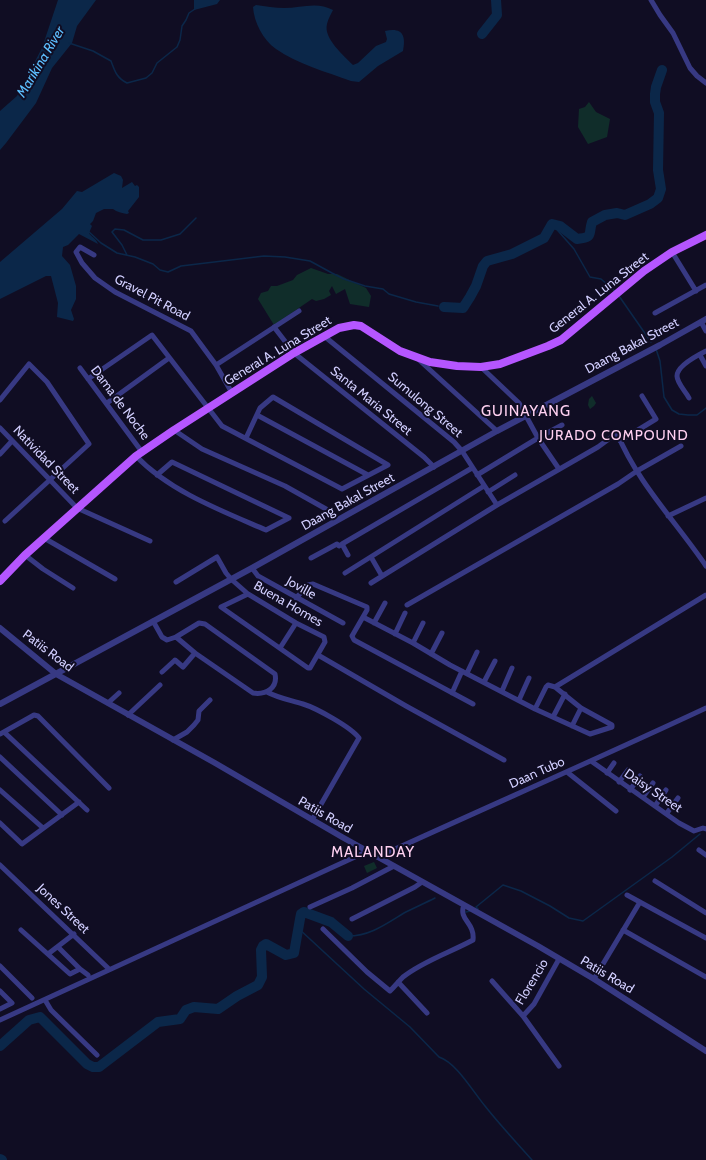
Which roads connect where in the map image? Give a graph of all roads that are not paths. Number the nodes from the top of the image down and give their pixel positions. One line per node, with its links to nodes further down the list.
1 (651, 0): 2 (street)
2 (706, 83)
3 (705, 237): 4 (main road, General A. Luna Street)
4 (672, 252): 7 (street); 21 (main road, General A. Luna Street)
5 (94, 255): 19 (street, Gravel Pit Road)
6 (706, 285): 7 (street)
7 (696, 291): 9 (street)
8 (299, 311): 11 (street)
9 (655, 313)
10 (703, 320): 12 (street); 31 (street, Daang Bakal Street)
11 (274, 327): 15 (street, Santa Maria Street); 19 (street)
12 (706, 332)
13 (324, 336): 15 (main road, General A. Luna Street); 17 (main road, General A. Luna Street); 41 (street, Sumulong Street)
14 (706, 351): 16 (street)
15 (294, 353): 24 (main road, General A. Luna Street); 44 (street, Santa Maria Street)
16 (700, 355): 20 (street); 26 (street)
17 (415, 357): 21 (main road, General A. Luna Street); 35 (street)
18 (169, 358): 23 (street); 28 (street); 29 (street)
19 (216, 365): 24 (street, Gravel Pit Road)
20 (706, 366)
21 (481, 367): 31 (street)
22 (80, 368): 23 (street, Dama de Noche)
23 (88, 379): 28 (street, Dama de Noche)
24 (232, 393): 29 (main road, General A. Luna Street)
25 (642, 396): 39 (street)
26 (689, 398)
27 (0, 400): 52 (street)
28 (107, 403): 43 (street, Dama de Noche)
29 (209, 408): 34 (main road, General A. Luna Street); 36 (street)
30 (256, 415): 36 (street); 49 (street); 49 (street)
31 (526, 416): 35 (street, Daang Bakal Street); 37 (street)
32 (562, 425): 37 (street)
33 (0, 428): 38 (street, Natividad Street)
34 (174, 430): 43 (main road, General A. Luna Street); 58 (street)
35 (497, 431): 41 (street, Daang Bakal Street)
36 (246, 438): 49 (street)
37 (538, 438): 46 (street); 50 (street)
38 (12, 441): 42 (street); 52 (street, Natividad Street)
39 (620, 441): 46 (street); 47 (street)
40 (681, 446): 47 (street)
41 (462, 451): 44 (street, Daang Bakal Street); 45 (street, Sumulong Street)
42 (0, 454)
43 (139, 454): 48 (street, Dama de Noche); 57 (main road, General A. Luna Street)
44 (434, 467): 69 (street, Daang Bakal Street)
45 (472, 468): 50 (street, Sumulong Street); 63 (street)
46 (559, 469): 56 (street)
47 (638, 471): 59 (street); 82 (street)
48 (157, 475): 48 (street, Dama de Noche)
49 (368, 475)
50 (477, 475): 53 (street, Sumulong Street)
51 (515, 475): 54 (street)
52 (50, 481): 57 (street, Natividad Street); 60 (street)
53 (484, 486): 54 (street, Sumulong Street); 66 (street)
54 (488, 492): 56 (street, Sumulong Street)
55 (706, 498): 59 (street)
56 (496, 505): 71 (street)
57 (77, 508): 61 (main road, General A. Luna Street); 62 (street)
58 (326, 509)
59 (668, 516): 68 (street)
60 (5, 521)
61 (44, 538): 64 (main road, General A. Luna Street); 73 (street)
62 (150, 541)
63 (342, 544): 65 (street); 67 (street)
64 (25, 555): 74 (main road, General A. Luna Street); 77 (street)
65 (348, 555)
66 (371, 557): 70 (street); 71 (street)
67 (311, 558)
68 (706, 566)
69 (252, 568): 72 (street, Daang Bakal Street); 80 (street, Joville)
70 (345, 573)
71 (382, 576): 76 (street)
72 (231, 579): 75 (street, Buena Homes); 78 (street, Buena Homes); 85 (street, Daang Bakal Street)
73 (115, 580)
74 (0, 581)
75 (176, 582)
76 (371, 583)
77 (73, 588)
78 (248, 594): 86 (street, Buena Homes); 95 (street)
79 (706, 595): 108 (street)
80 (296, 598): 84 (street); 87 (street, Joville)
81 (385, 603): 89 (street)
82 (407, 606)
83 (404, 613): 92 (street)
84 (363, 617): 89 (street); 112 (street)
85 (153, 621): 93 (street); 104 (street, Daang Bakal Street)
86 (296, 623): 95 (street); 99 (street, Buena Homes)
87 (343, 623)
88 (423, 623): 94 (street)
89 (374, 624): 92 (street)
90 (0, 628): 104 (street, Patiis Road)
91 (442, 633): 98 (street)
92 (394, 634): 94 (street)
93 (176, 637): 97 (street); 111 (street)
94 (413, 643): 98 (street)
95 (280, 648): 99 (street, Buena Homes)
96 (477, 652): 103 (street)
97 (195, 653): 102 (street); 111 (street)
98 (431, 654): 103 (street)
99 (318, 655): 128 (street)
100 (495, 661): 106 (street)
101 (512, 668): 109 (street)
102 (162, 672)
103 (464, 672): 106 (street); 112 (street)
104 (56, 674): 116 (street, Patiis Road); 117 (street, Daang Bakal Street)
105 (529, 678): 115 (street)
106 (484, 682): 109 (street)
107 (160, 685): 122 (street)
108 (555, 687): 113 (street); 121 (street)
109 (502, 691): 115 (street)
110 (119, 692): 116 (street)
111 (267, 692): 149 (street)
112 (452, 693): 118 (street)
113 (565, 694): 119 (street); 123 (street)
114 (210, 700): 126 (street)
115 (519, 700): 121 (street)
116 (108, 703): 122 (street, Patiis Road)
117 (0, 704)
118 (473, 704)
119 (581, 708): 124 (street); 124 (street)
120 (706, 708): 129 (street, Daan Tubo)
121 (535, 709): 123 (street)
122 (128, 715): 126 (street, Patiis Road)
123 (553, 717): 124 (street)
124 (572, 726)
125 (2, 733): 137 (street); 143 (street)
126 (173, 740): 149 (street, Patiis Road)
127 (0, 757): 148 (street)
128 (504, 760)
129 (591, 761): 132 (street, Daan Tubo); 133 (street, Daisy Street)
130 (614, 763): 133 (street)
131 (628, 770): 135 (street)
132 (567, 772): 146 (street); 156 (street, Daan Tubo)
133 (607, 773): 135 (street, Daisy Street)
134 (640, 776): 139 (street)
135 (619, 782): 139 (street, Daisy Street)
136 (653, 783): 141 (street)
137 (109, 788)
138 (0, 790): 151 (street)
139 (630, 790): 141 (street, Daisy Street)
140 (666, 790): 144 (street)
141 (642, 797): 144 (street, Daisy Street)
142 (678, 798): 147 (street)
143 (79, 802): 145 (street); 148 (street)
144 (655, 806): 147 (street, Daisy Street)
145 (87, 810)
146 (616, 811)
147 (666, 813): 152 (street, Daisy Street)
148 (62, 815): 151 (street)
149 (312, 820): 154 (street, Patiis Road)
150 (0, 823): 151 (street)
151 (43, 828)
152 (706, 829)
153 (699, 850): 155 (street)
154 (368, 851): 156 (street, Patiis Road); 177 (street)
155 (706, 855)
156 (378, 857): 158 (street, Patiis Road)
157 (0, 865): 170 (street, Jones Street)
158 (394, 866): 160 (street, Patiis Road); 164 (street)
159 (655, 881): 165 (street)
160 (422, 882): 163 (street, Patiis Road); 166 (street)
161 (627, 895): 162 (street)
162 (640, 902): 169 (street); 171 (street)
163 (464, 905): 174 (street, Patiis Road); 182 (street)
164 (310, 907)
165 (706, 913)
166 (352, 919)
167 (323, 929): 182 (street)
168 (22, 930): 173 (street)
169 (623, 930): 179 (street); 180 (street)
170 (74, 934): 172 (street); 177 (street, Jones Street)
171 (706, 937)
172 (58, 947): 173 (street); 176 (street)
173 (48, 954): 176 (street)
174 (559, 959): 180 (street, Patiis Road); 190 (street, Florencio)
175 (0, 966): 184 (street)
176 (80, 968): 178 (street)
177 (109, 969): 185 (street)
178 (88, 974)
179 (706, 977)
180 (594, 979): 192 (street, Patiis Road)
181 (492, 981): 190 (street)
182 (398, 982): 189 (street)
183 (0, 991): 186 (street)
184 (32, 998)
185 (45, 1000): 191 (street); 193 (street)
186 (12, 1003): 187 (street); 188 (street)
187 (18, 1008)
188 (0, 1009)
189 (427, 1013)
190 (523, 1016): 194 (street)
191 (0, 1020)
192 (706, 1051)
193 (97, 1055)
194 (559, 1066)

